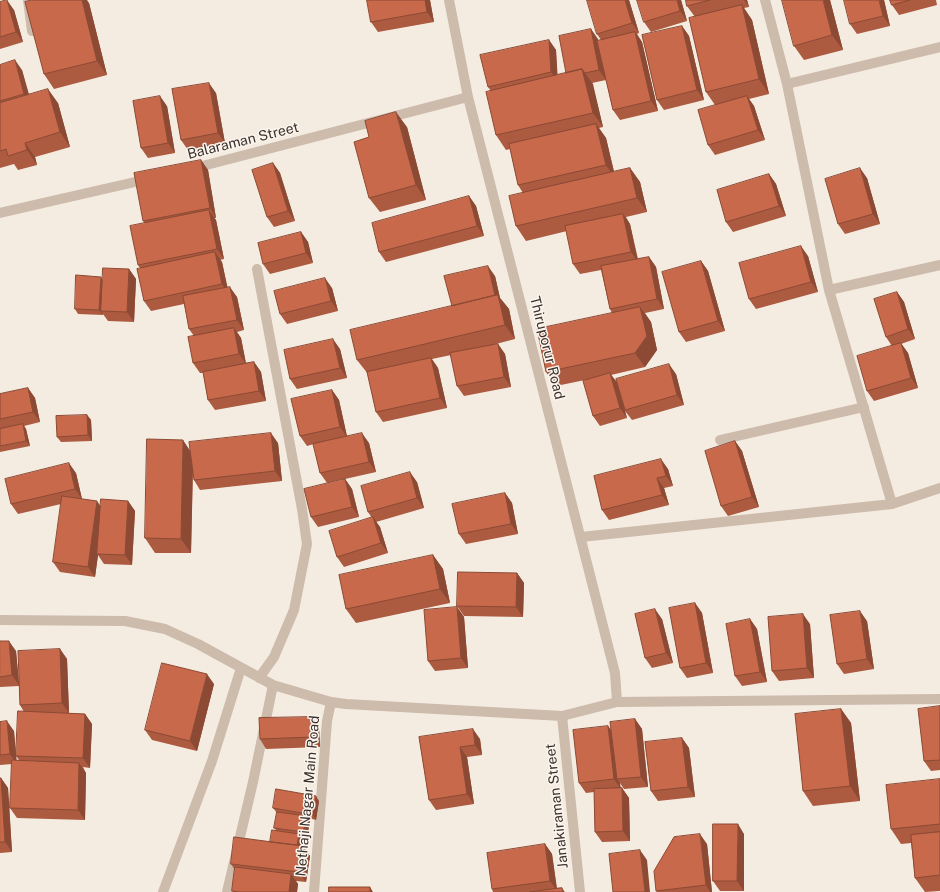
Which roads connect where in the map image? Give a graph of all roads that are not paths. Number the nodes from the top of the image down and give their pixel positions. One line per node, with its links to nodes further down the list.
1 (28, 0): 4 (street)
2 (449, 0): 7 (street, Thiruporur Road)
3 (765, 0): 6 (street)
4 (32, 31)
5 (940, 47): 6 (street)
6 (787, 84): 13 (street)
7 (468, 97): 8 (street, Balaraman Street); 18 (street, Thiruporur Road)
8 (184, 170)
9 (160, 176): 10 (street)
10 (0, 213)
11 (940, 265): 13 (street)
12 (257, 269): 21 (street)
13 (829, 290): 14 (street)
14 (864, 407): 15 (street); 17 (street)
15 (720, 440)
16 (940, 488): 17 (street)
17 (892, 504): 18 (street)
18 (581, 537): 25 (street, Thiruporur Road)
19 (0, 620): 20 (street)
20 (241, 668): 21 (street); 27 (street)
21 (259, 678): 22 (street)
22 (273, 684): 24 (street); 28 (street)
23 (940, 699): 25 (street)
24 (331, 702): 26 (street); 29 (street, Nethaji Nagar Main Road)
25 (617, 702): 26 (street)
26 (562, 716): 30 (street, Janakiraman Street)
27 (163, 892)
28 (227, 892)
29 (314, 892)
30 (580, 892)

